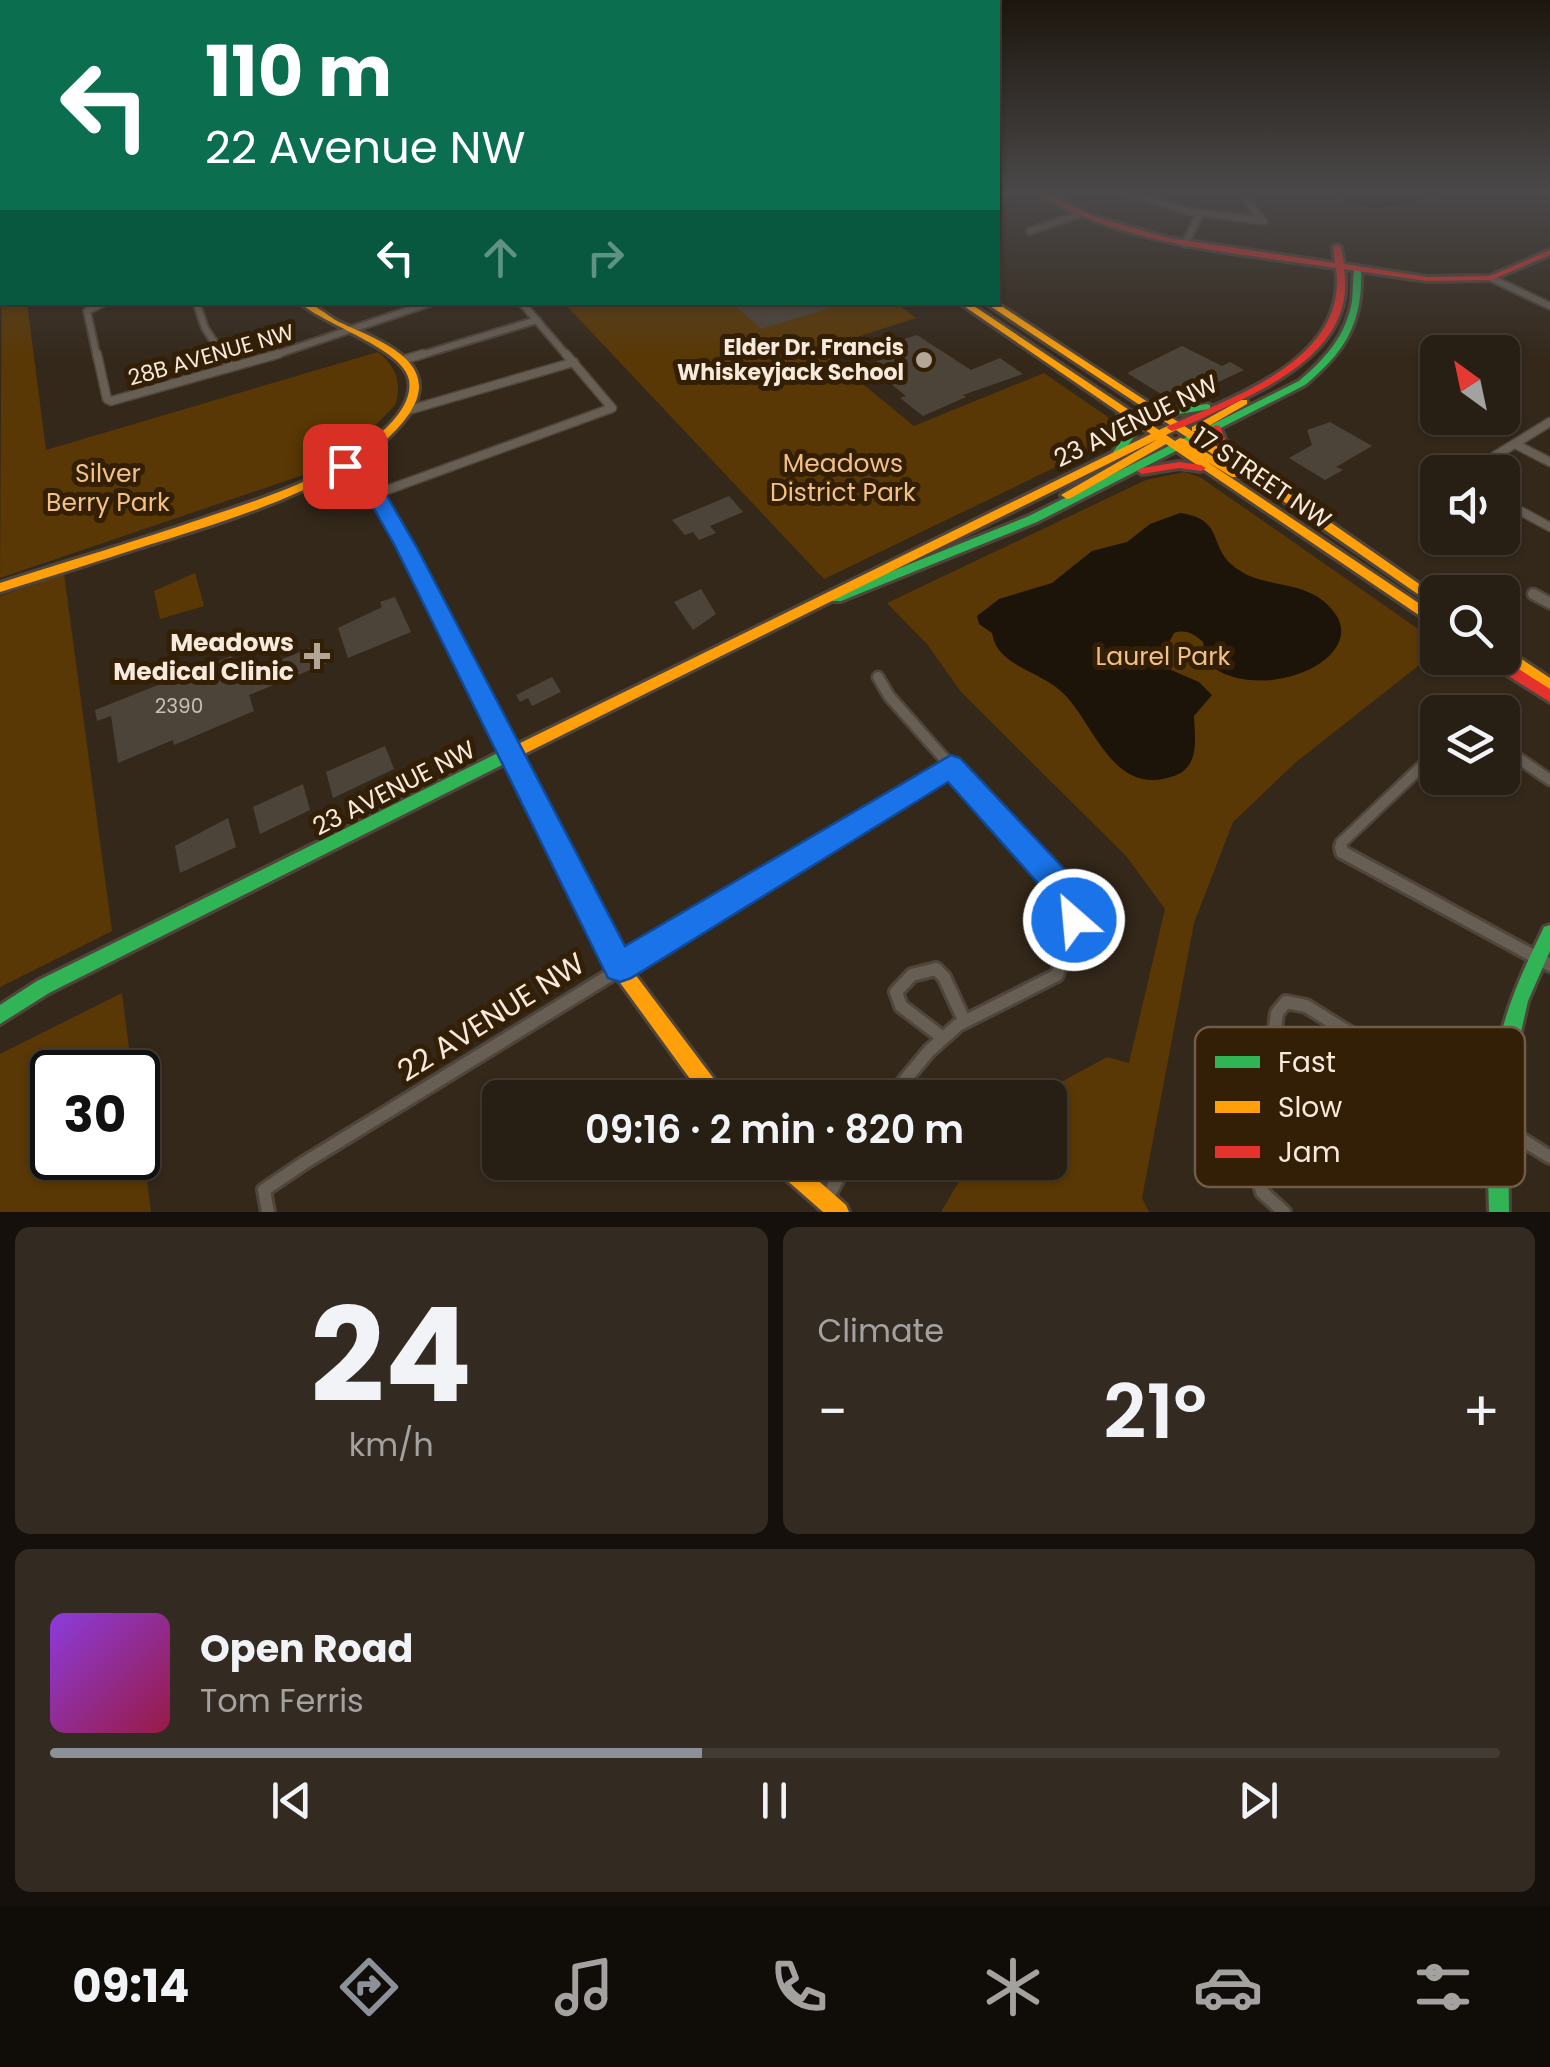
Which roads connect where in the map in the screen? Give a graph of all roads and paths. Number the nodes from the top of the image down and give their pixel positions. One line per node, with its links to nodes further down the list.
1 (1337, 247): 4 (main road, 23 AVENUE NW)
2 (1207, 248): 4 (main road)
3 (1550, 252): 5 (main road)
4 (1350, 269): 5 (main road); 18 (main road, 23 AVENUE NW); 24 (main road, 23 AVENUE NW)
5 (1491, 278): 14 (street)
6 (95, 305): 25 (street)
7 (197, 305): 22 (street)
8 (307, 305): 16 (main road)
9 (425, 305): 16 (street, 28B AVENUE NW)
10 (524, 305): 15 (street)
11 (967, 305): 17 (main road, 17 STREET NW)
12 (978, 305): 20 (main road)
13 (993, 305): 20 (main road, 17 STREET NW)
14 (1550, 306)
15 (536, 320): 19 (street); 21 (street)
16 (347, 332): 19 (main road); 22 (street, 28B AVENUE NW)
17 (1030, 347): 27 (main road, 17 STREET NW); 32 (main road)
18 (1311, 354): 23 (main road, 23 AVENUE NW); 24 (main road)
19 (403, 360): 29 (main road)
20 (1081, 361): 26 (main road, 17 STREET NW)
21 (574, 362): 29 (street); 41 (street)
22 (231, 367): 25 (street, 28B AVENUE NW)
23 (1279, 376): 28 (main road, 23 AVENUE NW); 32 (main road)
24 (1274, 398): 31 (main road, 23 AVENUE NW)
25 (111, 400)
26 (1141, 402): 28 (main road); 32 (main road, 17 STREET NW)
27 (1114, 405): 32 (main road, 17 STREET NW); 35 (main road)
28 (1220, 405): 32 (main road, 23 AVENUE NW)
29 (408, 410): 37 (main road)
30 (1550, 422): 33 (street)
31 (1216, 428): 32 (main road, 23 AVENUE NW); 40 (main road)
32 (1177, 437): 35 (main road, 23 AVENUE NW); 38 (main road, 17 STREET NW); 39 (main road, 23 AVENUE NW); 40 (main road, 17 STREET NW); 43 (main road); 45 (main road)
33 (1515, 444): 34 (street); 36 (street)
34 (1497, 455)
35 (1106, 461): 49 (main road, 23 AVENUE NW)
36 (1550, 462)
37 (345, 466): 41 (main road); 46 (main road)
38 (1212, 472): 39 (main road); 51 (main road, 17 STREET NW)
39 (1124, 474): 43 (main road, 23 AVENUE NW)
40 (1274, 489): 45 (main road, 17 STREET NW)
41 (376, 494): 57 (main road)
42 (1520, 511): 44 (street)
43 (1032, 520): 49 (main road, 23 AVENUE NW)
44 (1550, 527)
45 (1354, 544): 47 (main road, 17 STREET NW)
46 (0, 588)
47 (1420, 591)
48 (1533, 594): 50 (street)
49 (818, 602): 57 (main road, 23 AVENUE NW)
50 (1550, 603)
51 (1420, 611)
52 (1520, 664): 55 (main road)
53 (1517, 675): 56 (main road)
54 (878, 678): 59 (street)
55 (1550, 686)
56 (1550, 696)
57 (511, 754): 65 (main road); 66 (main road, 23 AVENUE NW)
58 (1520, 759): 61 (street)
59 (951, 766): 65 (street, 22 AVENUE NW); 69 (street)
60 (1420, 768): 63 (street)
61 (1550, 780)
62 (1550, 933): 63 (main road)
63 (1534, 957): 64 (street); 72 (main road)
64 (1550, 965)
65 (620, 967): 74 (main road); 83 (street, 22 AVENUE NW)
66 (43, 987): 67 (main road, 23 AVENUE NW); 68 (main road, 23 AVENUE NW)
67 (0, 1004)
68 (0, 1015)
69 (964, 1020): 73 (street); 73 (street)
70 (1275, 1027): 71 (street)
71 (1340, 1027)
72 (1507, 1027)
73 (943, 1038): 75 (street)
74 (699, 1080)
75 (906, 1080)
76 (1525, 1141): 77 (street)
77 (1550, 1157)
78 (801, 1180): 82 (main road)
79 (837, 1180): 82 (street)
80 (1261, 1187): 85 (street)
81 (1498, 1187): 86 (main road)
82 (825, 1202): 84 (main road)
83 (268, 1212)
84 (838, 1212)
85 (1284, 1212)
86 (1499, 1212)

